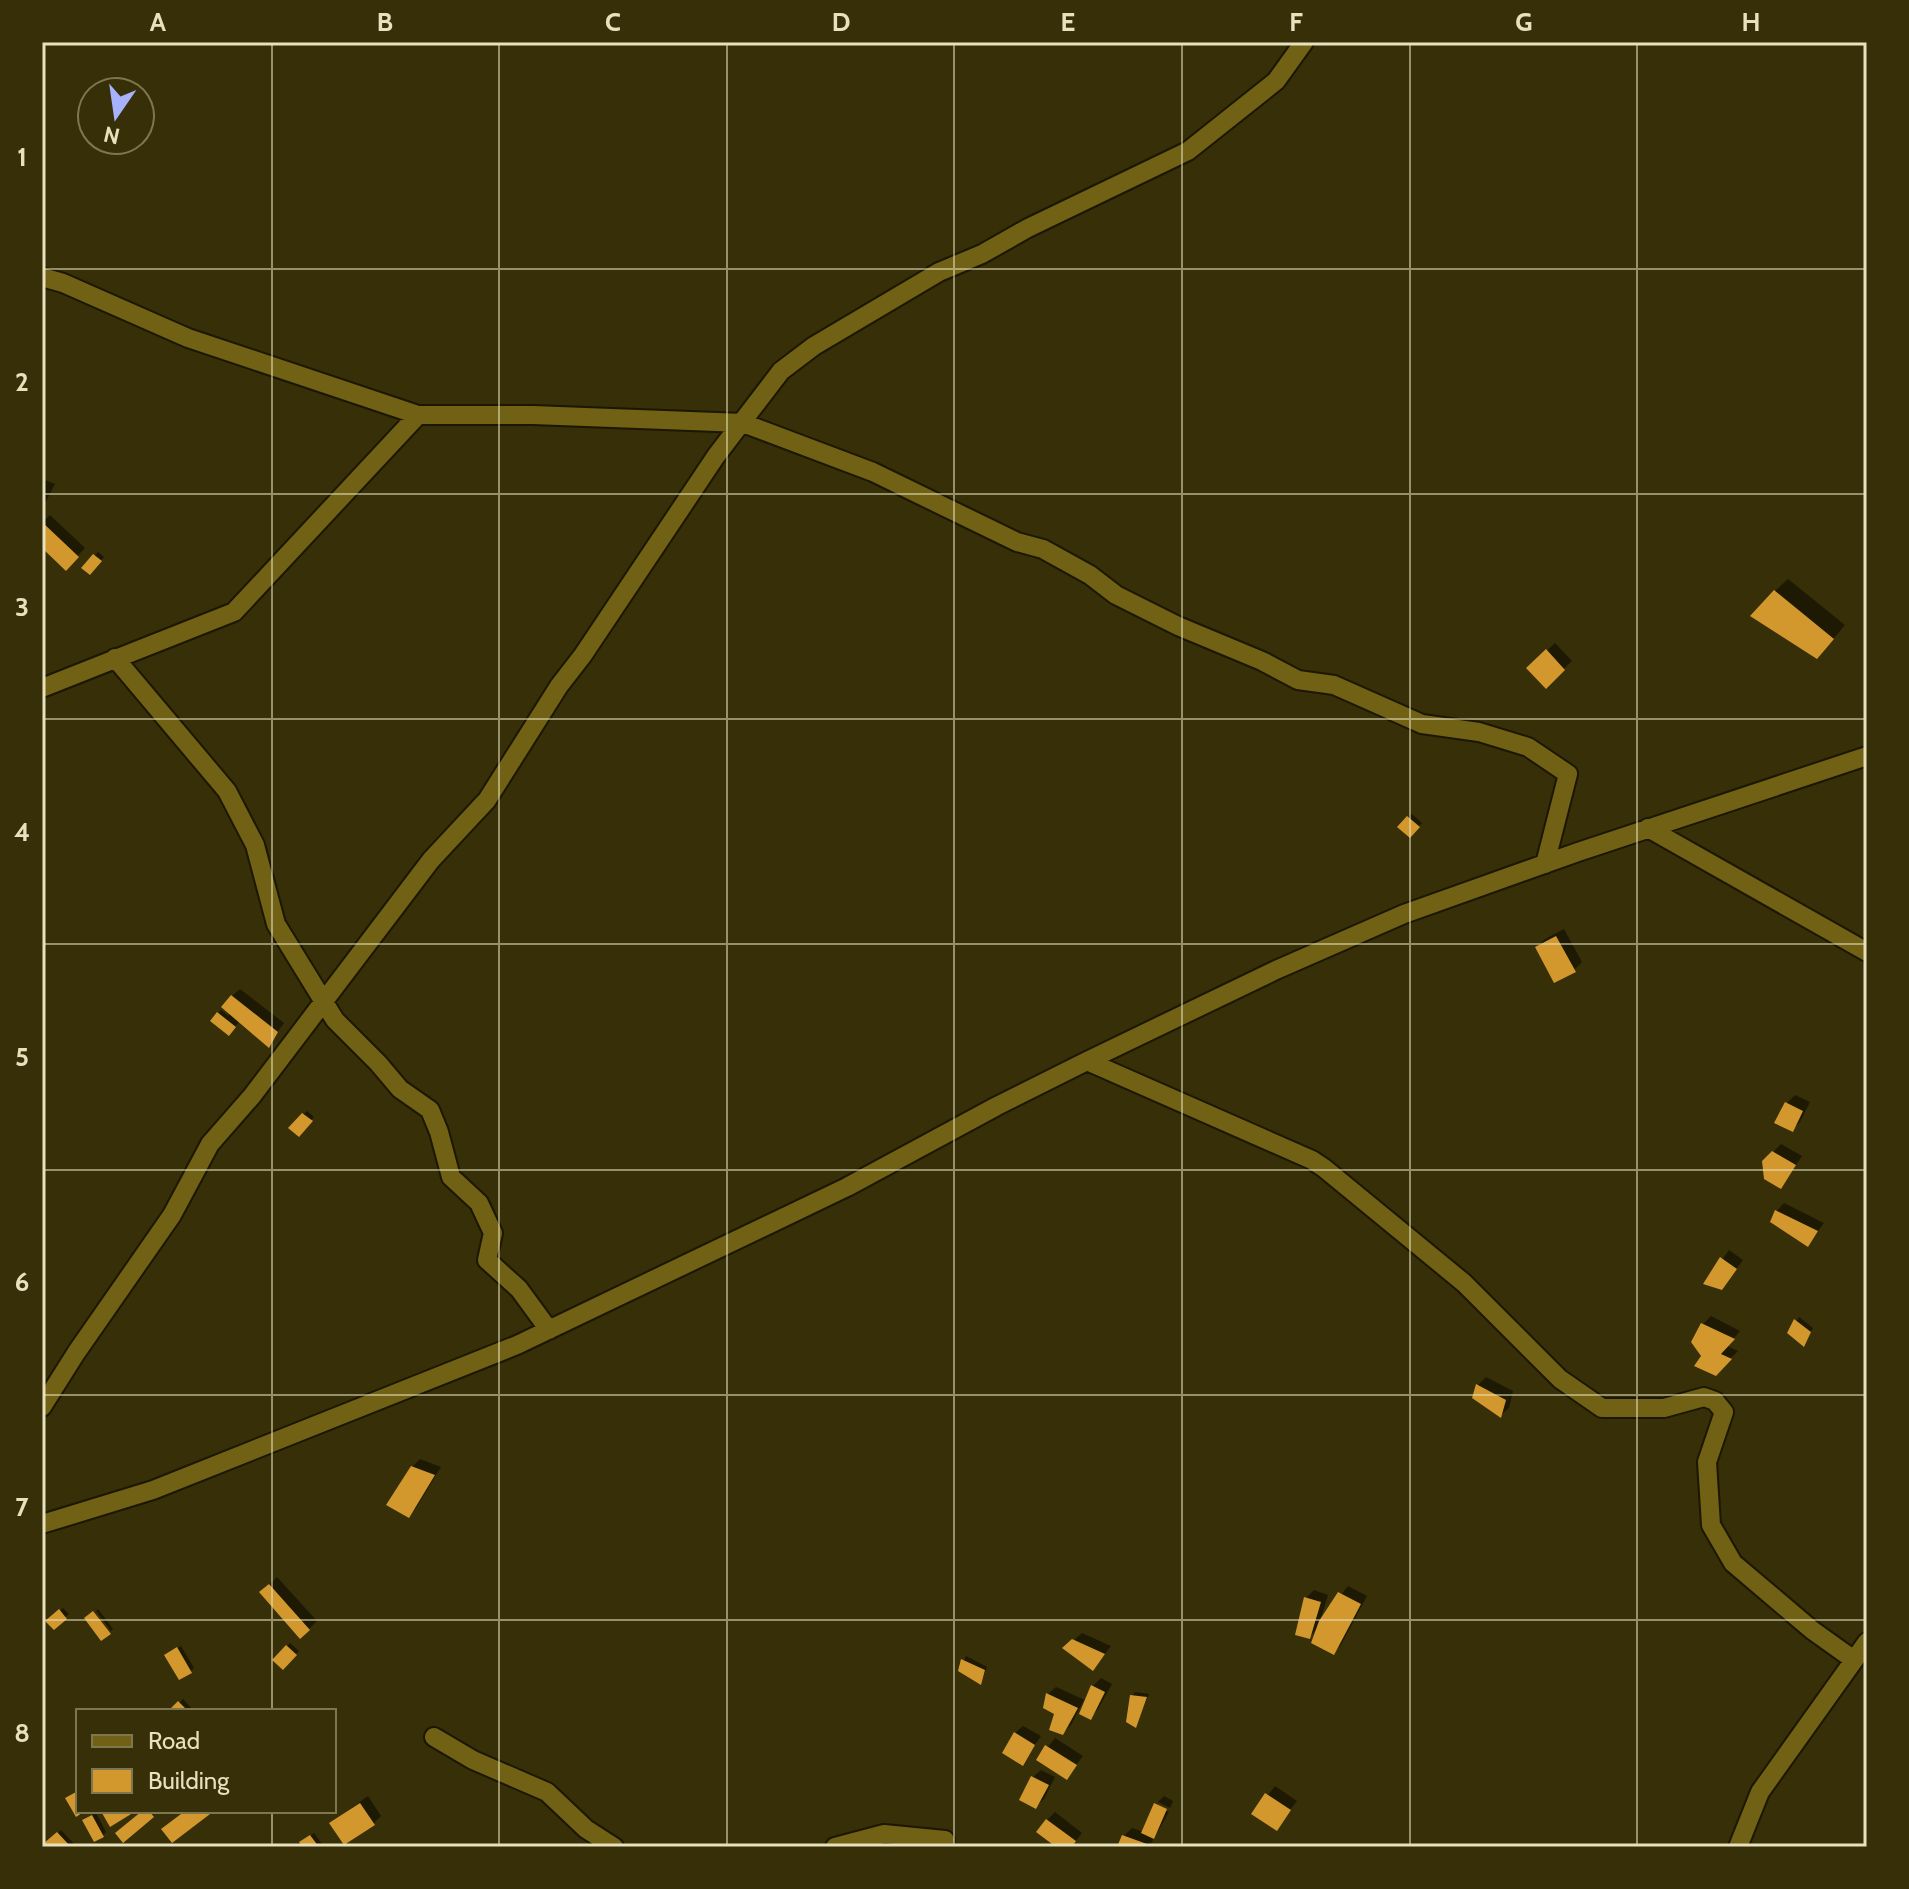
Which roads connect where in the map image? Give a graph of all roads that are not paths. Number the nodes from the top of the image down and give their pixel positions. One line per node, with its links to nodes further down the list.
1 (1304, 42): 4 (street)
2 (42, 277): 3 (street)
3 (418, 415): 4 (street); 5 (street)
4 (743, 423): 9 (street); 11 (street)
5 (115, 658): 6 (street); 11 (street)
6 (42, 688)
7 (1867, 756): 8 (street)
8 (1648, 828): 9 (street); 10 (street)
9 (1545, 864): 12 (street)
10 (1867, 952)
11 (325, 1003): 13 (street); 14 (street)
12 (1087, 1061): 13 (street); 17 (street)
13 (549, 1330): 15 (street)
14 (42, 1407)
15 (42, 1524)
16 (1867, 1642): 17 (street)
17 (1854, 1660): 22 (street)
18 (434, 1737): 20 (street)
19 (945, 1840): 21 (street)
20 (614, 1847)
21 (835, 1847)
22 (1738, 1847)

